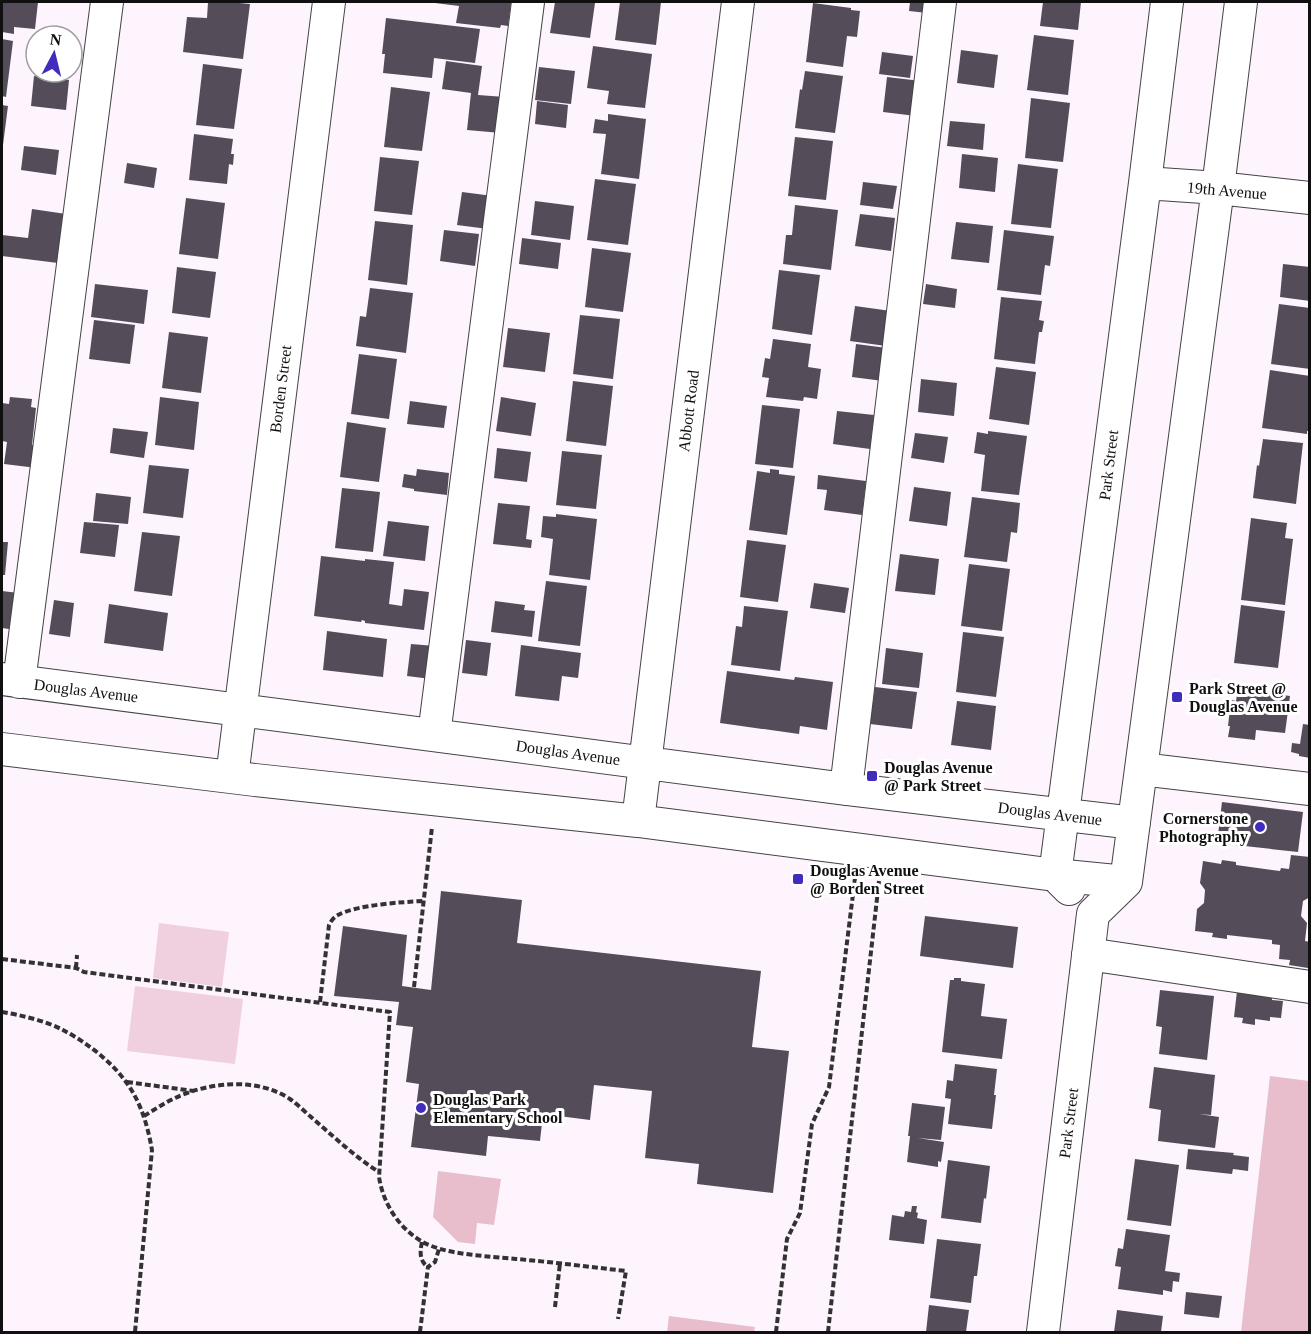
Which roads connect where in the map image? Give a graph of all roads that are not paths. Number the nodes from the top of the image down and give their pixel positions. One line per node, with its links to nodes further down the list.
1 (107, 2): 11 (street)
2 (329, 2): 12 (street, Borden Street)
3 (528, 2): 13 (street)
4 (738, 2): 15 (street, Abbott Road)
5 (940, 2): 18 (street)
6 (1167, 2): 8 (street, Park Street)
7 (1241, 2): 9 (street)
8 (1145, 183): 9 (street, 19th Avenue); 20 (street, Park Street)
9 (1218, 188): 10 (street, 19th Avenue); 16 (street)
10 (1310, 198)
11 (10, 681): 12 (street, Douglas Avenue)
12 (240, 710): 13 (street, Douglas Avenue); 17 (street, Borden Street)
13 (434, 735): 15 (street, Douglas Avenue)
14 (2, 749): 17 (street)
15 (646, 763): 18 (street, Douglas Avenue); 21 (street, Abbott Road)
16 (1141, 769): 19 (street); 22 (street)
17 (232, 777): 21 (street)
18 (846, 789): 20 (street, Douglas Avenue)
19 (1310, 789)
20 (1063, 814): 22 (street, Douglas Avenue); 23 (street, Park Street)
21 (638, 821): 23 (street)
22 (1134, 823): 24 (street)
23 (1055, 875): 24 (street); 25 (street)
24 (1126, 882): 25 (street)
25 (1093, 914): 26 (street, Park Street)
26 (1088, 954): 27 (street); 28 (street, Park Street)
27 (1310, 987)
28 (1043, 1332)

